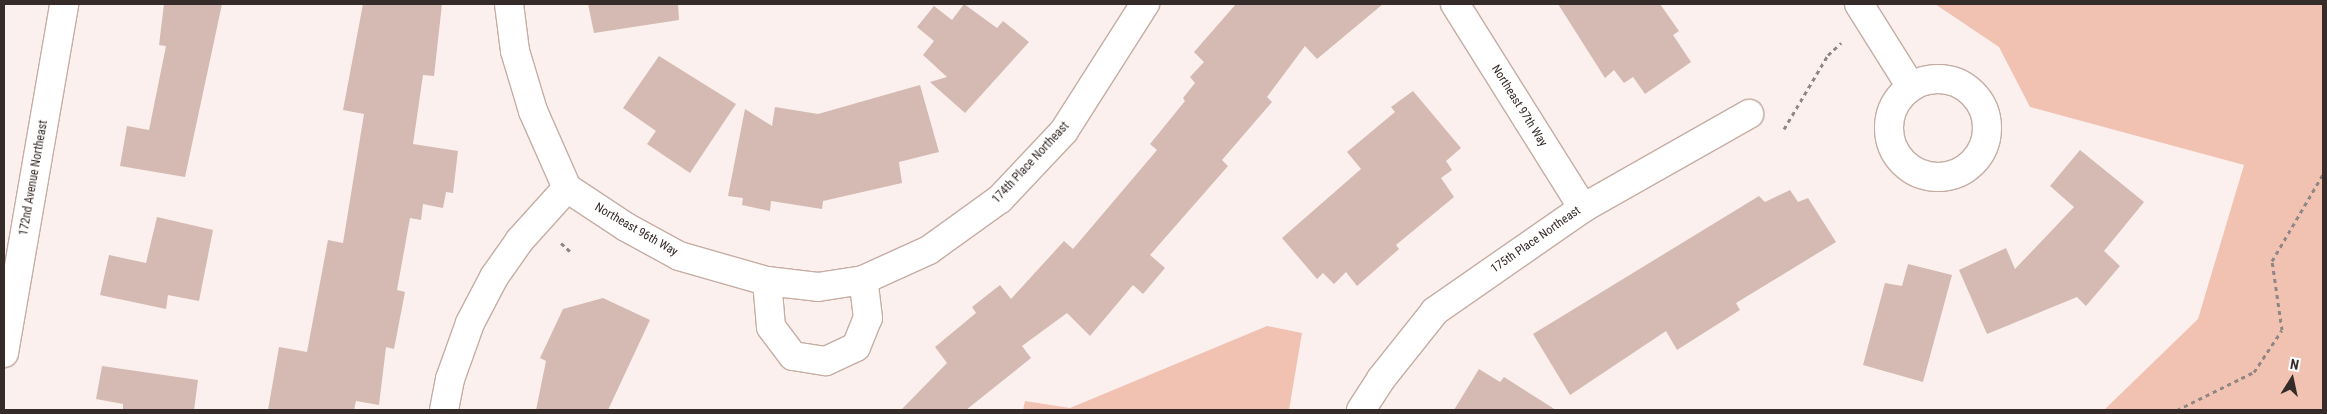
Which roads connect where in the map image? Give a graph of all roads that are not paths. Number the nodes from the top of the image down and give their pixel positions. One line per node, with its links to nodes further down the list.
1 (64, 4): 13 (street, 172nd Avenue Northeast)
2 (509, 4): 8 (street)
3 (1145, 4): 10 (street, 174th Place Northeast)
4 (1455, 4): 9 (street, Northeast 97th Way)
5 (1859, 4): 6 (street)
6 (1911, 87)
7 (1749, 114): 9 (street, 175th Place Northeast)
8 (567, 188): 11 (street, Northeast 96th Way); 14 (street)
9 (1582, 208): 15 (street, 175th Place Northeast)
10 (929, 250): 12 (street, Northeast 96th Way)
11 (767, 280): 12 (street, Northeast 96th Way); 12 (street)
12 (863, 280)
13 (4, 353)
14 (444, 410)
15 (1361, 410)

